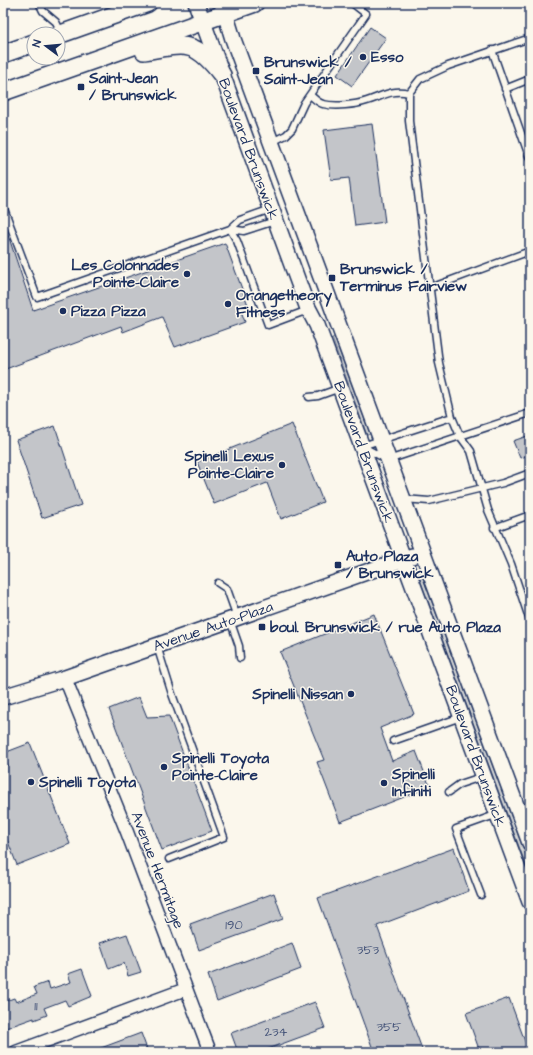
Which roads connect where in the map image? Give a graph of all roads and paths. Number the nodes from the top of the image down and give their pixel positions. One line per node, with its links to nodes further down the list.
1 (39, 3): 9 (lane)
2 (148, 3): 6 (main road)
3 (196, 3): 8 (street, Boulevard Brunswick)
4 (255, 3): 7 (main road)
5 (352, 3): 23 (lane)
6 (132, 6): 10 (main road)
7 (223, 8): 8 (main road); 24 (street, Boulevard Brunswick)
8 (203, 21): 16 (main road); 18 (street, Boulevard Brunswick)
9 (57, 26)
10 (66, 32)
11 (530, 38): 14 (lane)
12 (26, 46): 15 (main road)
13 (26, 48): 17 (main road)
14 (492, 50): 20 (lane); 22 (lane)
15 (3, 54)
16 (99, 59): 18 (main road); 21 (main road)
17 (3, 66)
18 (222, 75): 27 (street, Boulevard Brunswick)
19 (530, 79): 20 (lane)
20 (506, 89): 25 (lane)
21 (3, 92)
22 (410, 93): 23 (lane); 30 (lane)
23 (310, 95): 24 (lane)
24 (272, 142): 37 (street, Boulevard Brunswick)
25 (530, 159)
26 (3, 206): 28 (lane)
27 (273, 215): 28 (lane); 28 (lane); 31 (street, Boulevard Brunswick)
28 (230, 229): 31 (lane)
29 (530, 251): 30 (lane)
30 (430, 288): 35 (lane)
31 (309, 310): 32 (street, Boulevard Brunswick)
32 (340, 388): 33 (lane); 38 (street, Boulevard Brunswick)
33 (309, 397)
34 (530, 413): 36 (lane)
35 (452, 417): 36 (lane); 37 (lane)
36 (460, 436): 39 (lane); 41 (lane)
37 (380, 440): 38 (lane); 39 (street, Boulevard Brunswick)
38 (362, 446): 39 (lane); 46 (street, Boulevard Brunswick)
39 (388, 460): 42 (street, Boulevard Brunswick)
40 (530, 473): 41 (lane)
41 (482, 487): 42 (lane); 44 (lane)
42 (403, 499): 45 (street, Boulevard Brunswick)
43 (530, 515): 44 (lane)
44 (494, 528): 49 (lane)
45 (423, 552): 46 (street, Avenue Auto-Plaza); 59 (street, Boulevard Brunswick)
46 (403, 559): 48 (street, Avenue Auto-Plaza); 54 (street, Boulevard Brunswick)
47 (218, 583): 48 (lane)
48 (234, 619): 50 (street, Avenue Auto-Plaza); 51 (lane)
49 (530, 621)
50 (157, 646): 52 (street, Avenue Auto-Plaza); 60 (lane)
51 (240, 658)
52 (65, 678): 53 (street, Avenue Auto-Plaza); 63 (street, Avenue Hermitage)
53 (3, 697)
54 (462, 717): 55 (lane); 56 (street, Boulevard Brunswick)
55 (393, 741)
56 (484, 776): 57 (lane); 58 (street, Boulevard Brunswick)
57 (449, 792)
58 (498, 814): 61 (lane); 62 (street, Boulevard Brunswick)
59 (530, 843)
60 (169, 859)
61 (480, 895)
62 (530, 902)
63 (186, 989): 64 (street); 65 (street, Avenue Hermitage)
64 (16, 1052)
65 (210, 1052)

